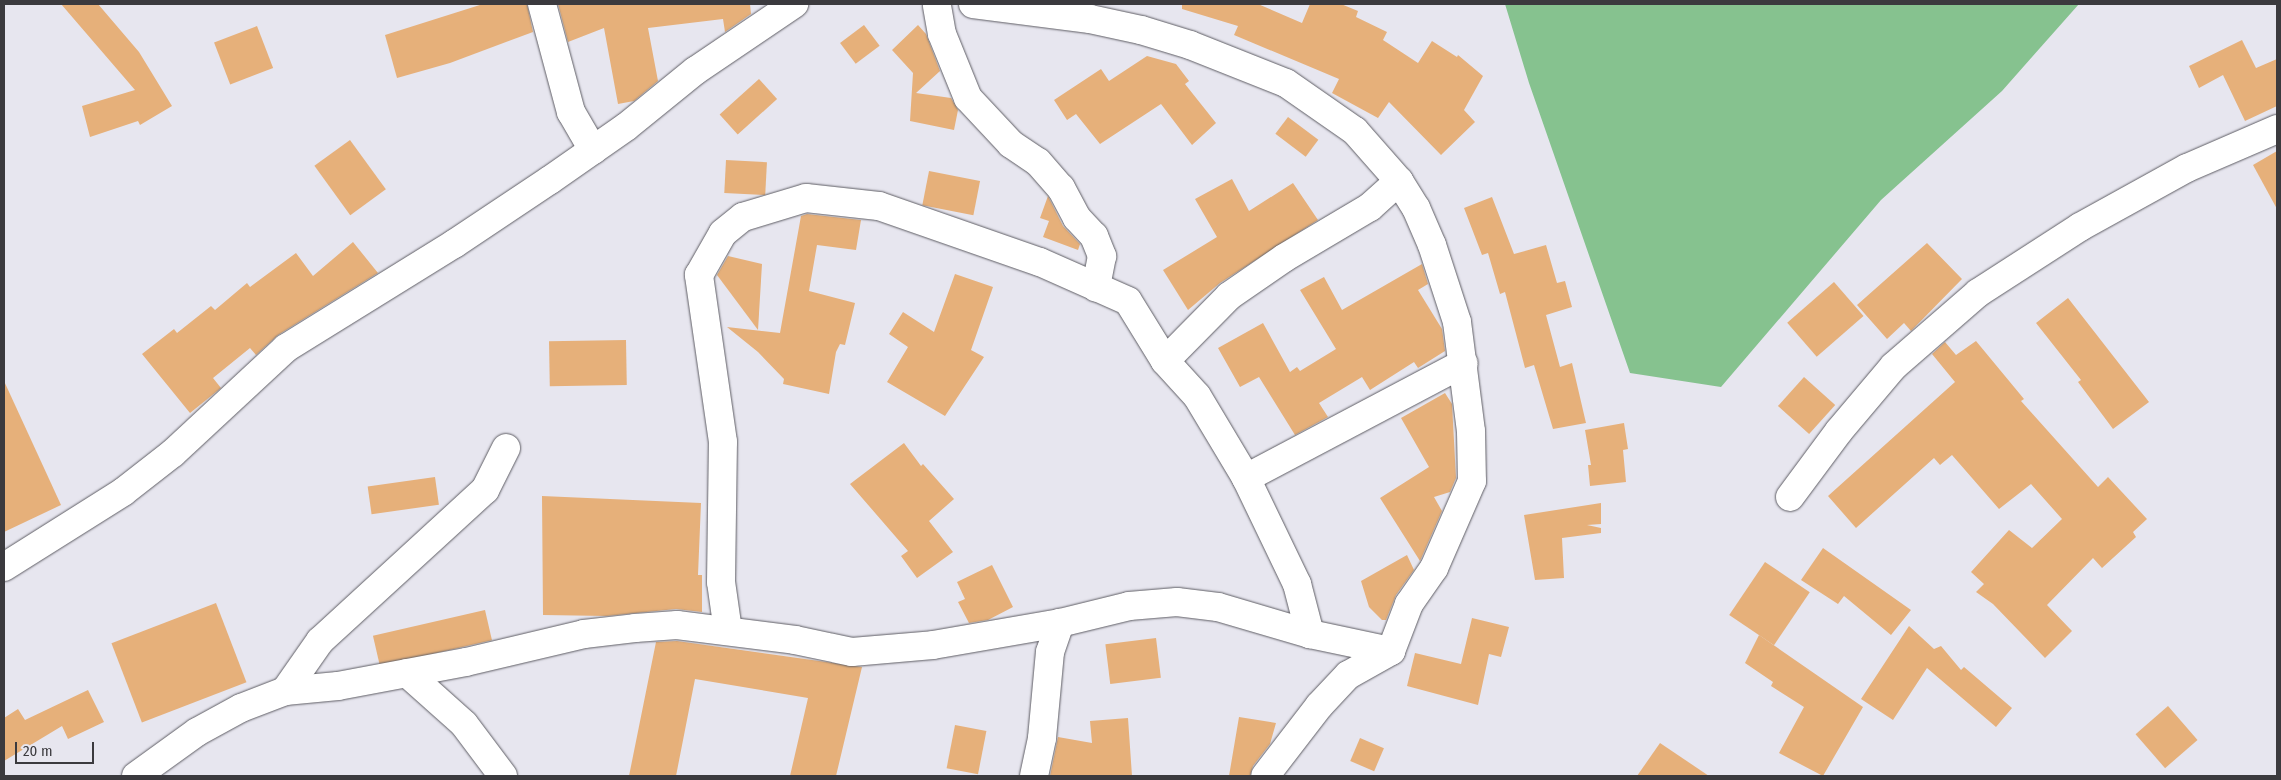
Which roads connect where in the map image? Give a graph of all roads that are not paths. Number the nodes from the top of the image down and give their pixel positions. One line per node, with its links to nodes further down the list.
1 (542, 4): 6 (street)
2 (794, 4): 6 (street)
3 (944, 4): 8 (street)
4 (973, 4): 7 (street)
5 (2277, 128): 13 (street)
6 (593, 150): 14 (street)
7 (1399, 180): 9 (street); 10 (street)
8 (1096, 287): 9 (street); 16 (street)
9 (1165, 361): 12 (street)
10 (1464, 363): 12 (street); 18 (street)
11 (506, 448): 20 (street)
12 (1246, 478): 17 (street)
13 (1790, 496)
14 (4, 566)
15 (1060, 623): 16 (street); 17 (street); 23 (street)
16 (728, 631): 19 (street)
17 (1310, 634): 18 (street)
18 (1391, 651): 24 (street)
19 (407, 673): 20 (street); 22 (street)
20 (285, 691): 21 (street)
21 (136, 776)
22 (503, 776)
23 (1034, 776)
24 (1265, 776)

